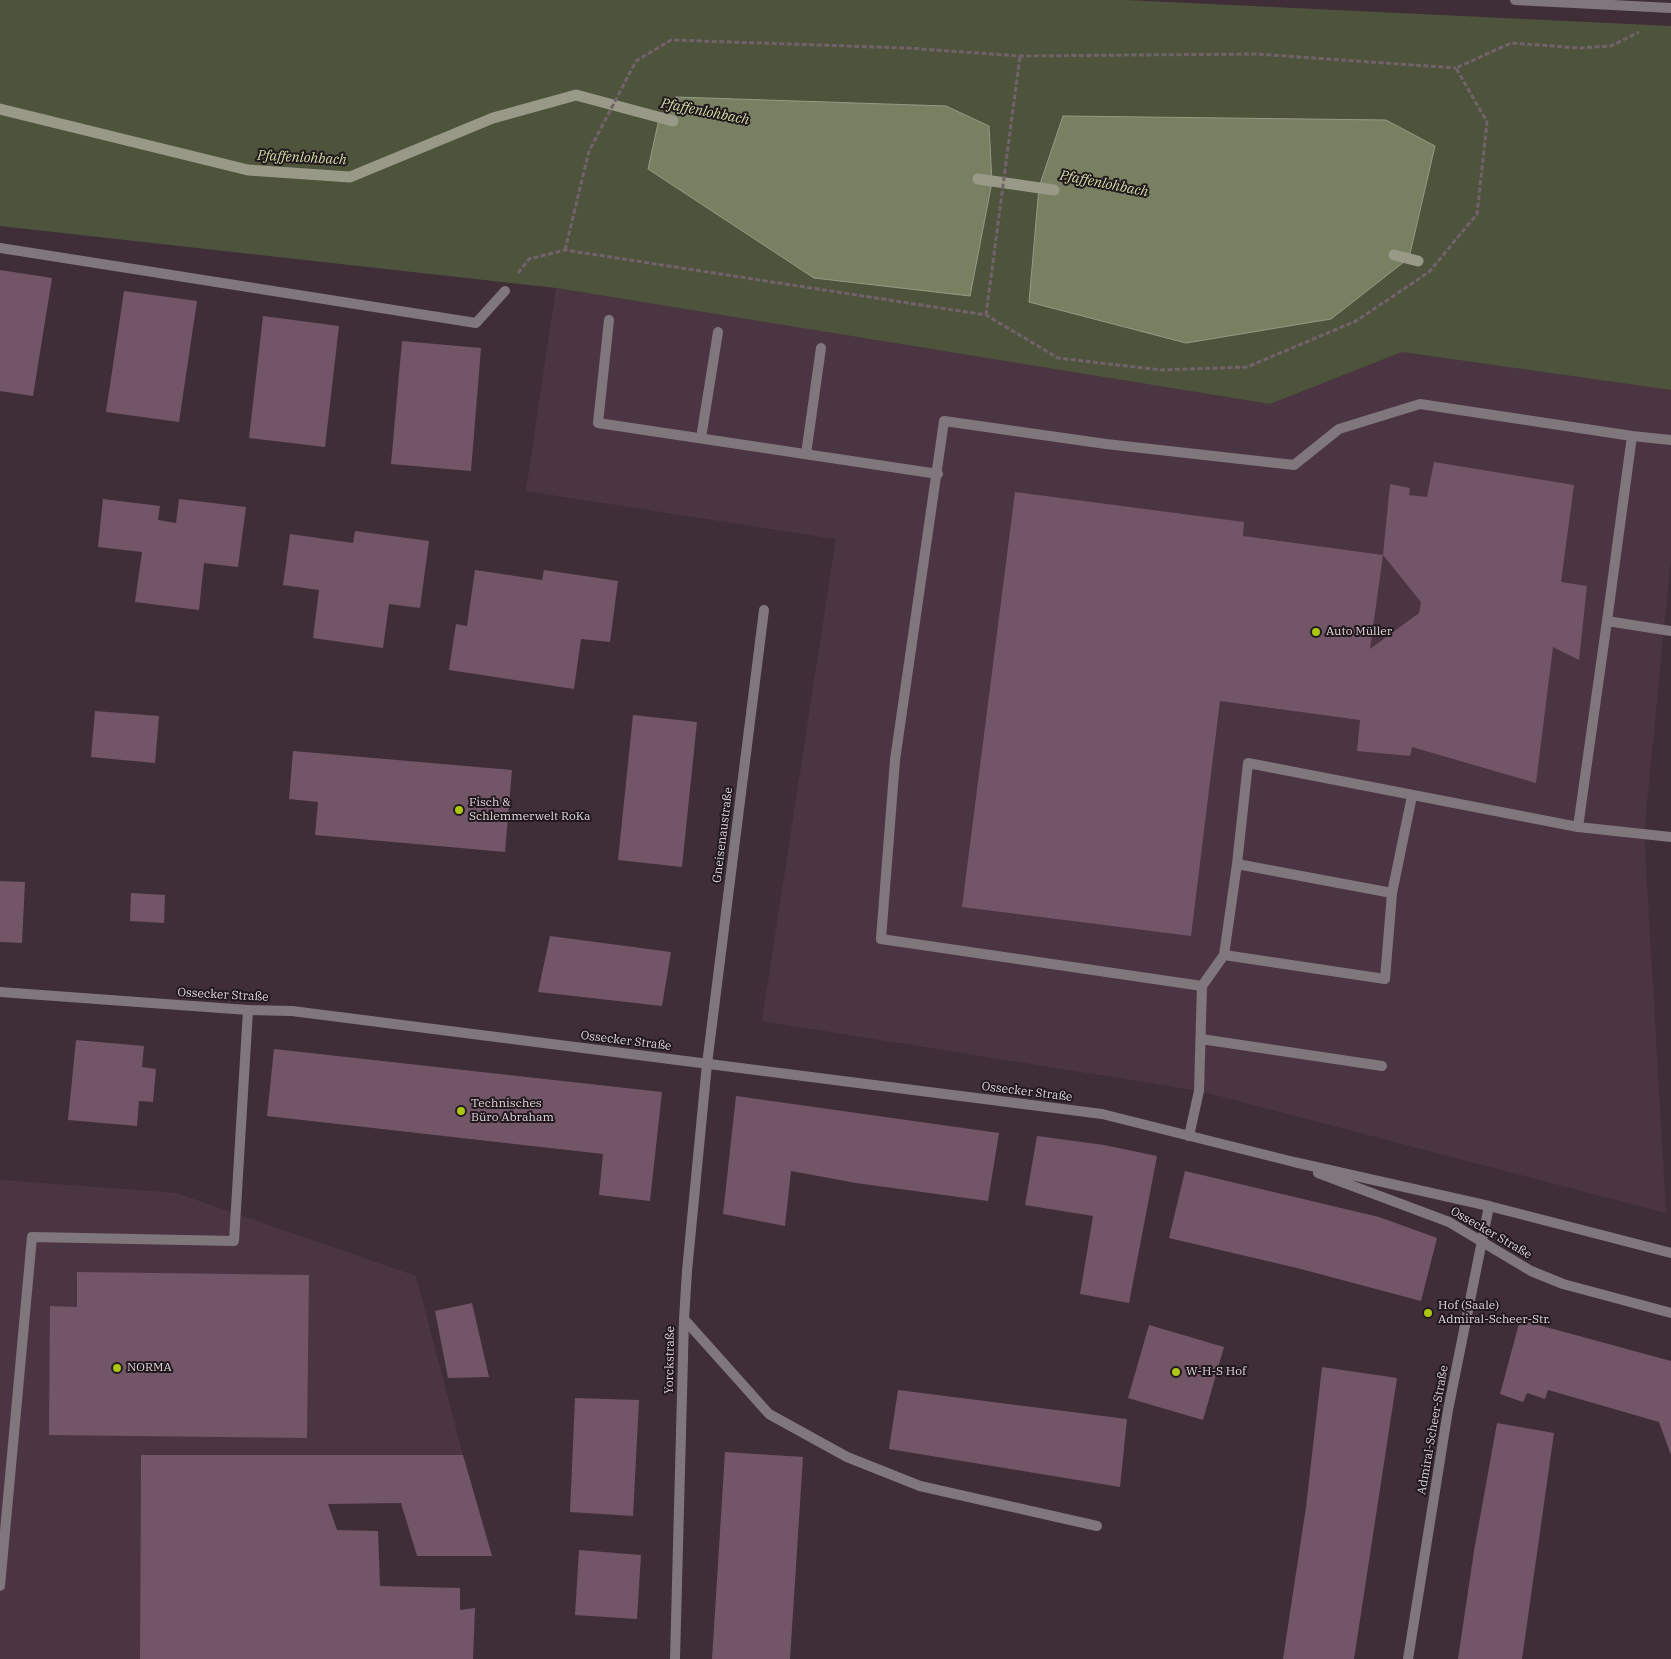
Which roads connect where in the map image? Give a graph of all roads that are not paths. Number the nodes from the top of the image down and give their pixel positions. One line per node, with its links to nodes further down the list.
1 (1515, 0): 2 (street)
2 (1671, 8)
3 (0, 248): 4 (street)
4 (505, 291)
5 (609, 320): 9 (street)
6 (718, 332): 9 (street)
7 (821, 348): 11 (street)
8 (1632, 436): 10 (street); 12 (street); 14 (street)
9 (701, 438): 11 (street)
10 (1671, 440)
11 (806, 454): 12 (street)
12 (938, 474): 22 (street)
13 (764, 610): 26 (street, Gneisenaustraße)
14 (1607, 621): 15 (street); 17 (street)
15 (1671, 631)
16 (1412, 796): 17 (street); 19 (street); 20 (street)
17 (1578, 827): 18 (street)
18 (1671, 837)
19 (1238, 864): 20 (street); 21 (street)
20 (1392, 894): 21 (street)
21 (1224, 955): 22 (street)
22 (1202, 986): 25 (street)
23 (0, 992): 24 (street, Ossecker Straße)
24 (248, 1010): 26 (street, Ossecker Straße); 36 (street)
25 (1201, 1038): 27 (street); 28 (street)
26 (707, 1064): 28 (street, Ossecker Straße); 34 (street, Yorckstraße)
27 (1382, 1066)
28 (1189, 1136): 29 (street, Ossecker Straße)
29 (1243, 1150): 30 (street, Ossecker Straße); 31 (street, Ossecker Straße)
30 (1489, 1206): 31 (street, Admiral-Scheer-Straße); 32 (street, Ossecker Straße)
31 (1481, 1240): 33 (street, Ossecker Straße); 38 (street, Admiral-Scheer-Straße)
32 (1671, 1253)
33 (1671, 1312)
34 (684, 1319): 35 (street); 37 (street, Yorckstraße)
35 (1097, 1526)
36 (0, 1586)
37 (675, 1659)
38 (1408, 1659)

